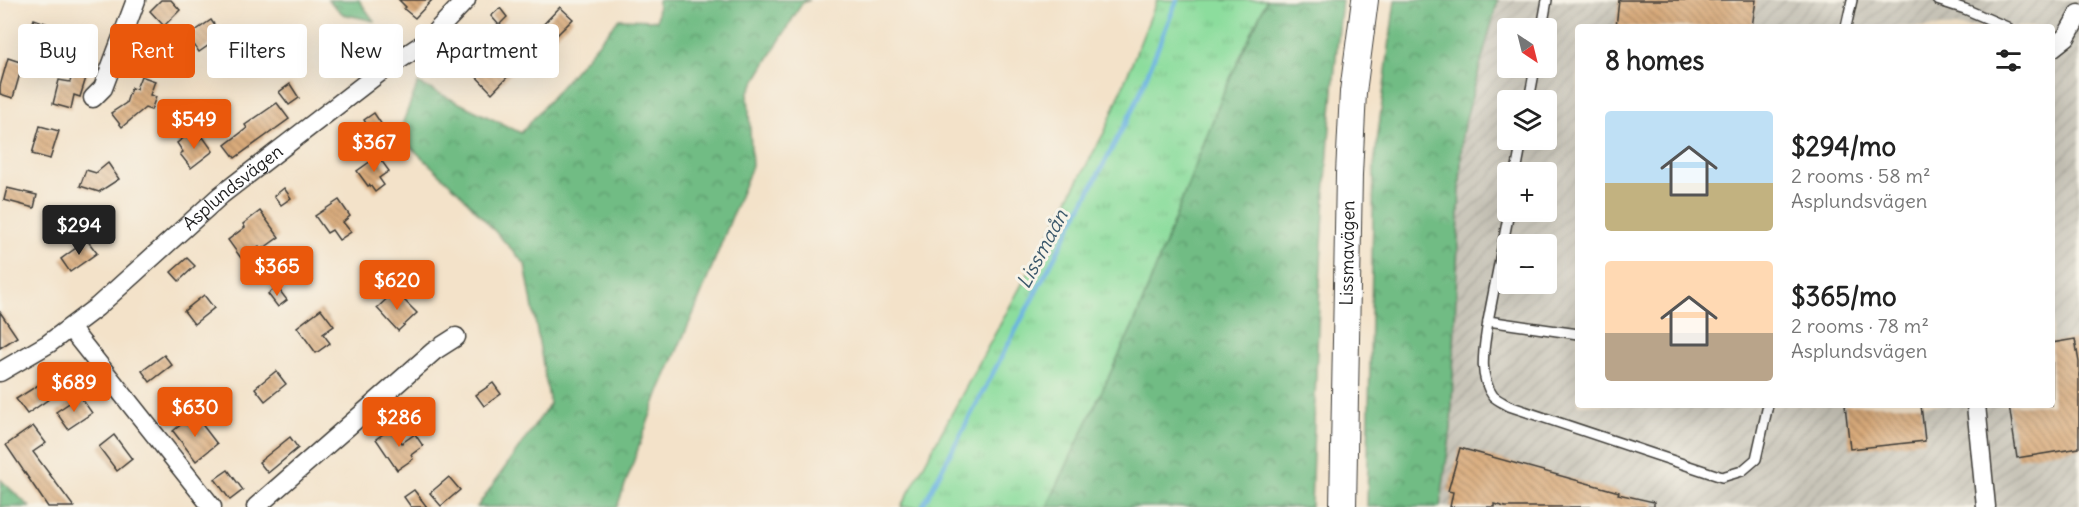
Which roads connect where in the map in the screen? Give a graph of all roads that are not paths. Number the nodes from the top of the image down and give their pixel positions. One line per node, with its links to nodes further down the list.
1 (136, 0): 12 (street)
2 (466, 0): 15 (street, Asplundsvägen)
3 (1365, 0): 23 (street, Lissmavägen)
4 (1547, 0): 8 (lane)
5 (1852, 0): 9 (lane)
6 (1937, 0): 10 (lane)
7 (2079, 14): 11 (street)
8 (1544, 18)
9 (1847, 24)
10 (2000, 24)
11 (2060, 44)
12 (93, 98)
13 (1507, 222): 14 (lane)
14 (1488, 321): 16 (lane); 19 (lane)
15 (70, 328): 18 (street, Asplundsvägen); 21 (street)
16 (1575, 334)
17 (456, 337): 22 (street)
18 (0, 372)
19 (1767, 408)
20 (1976, 408): 24 (street)
21 (212, 507)
22 (256, 507)
23 (1343, 507)
24 (1986, 507)

